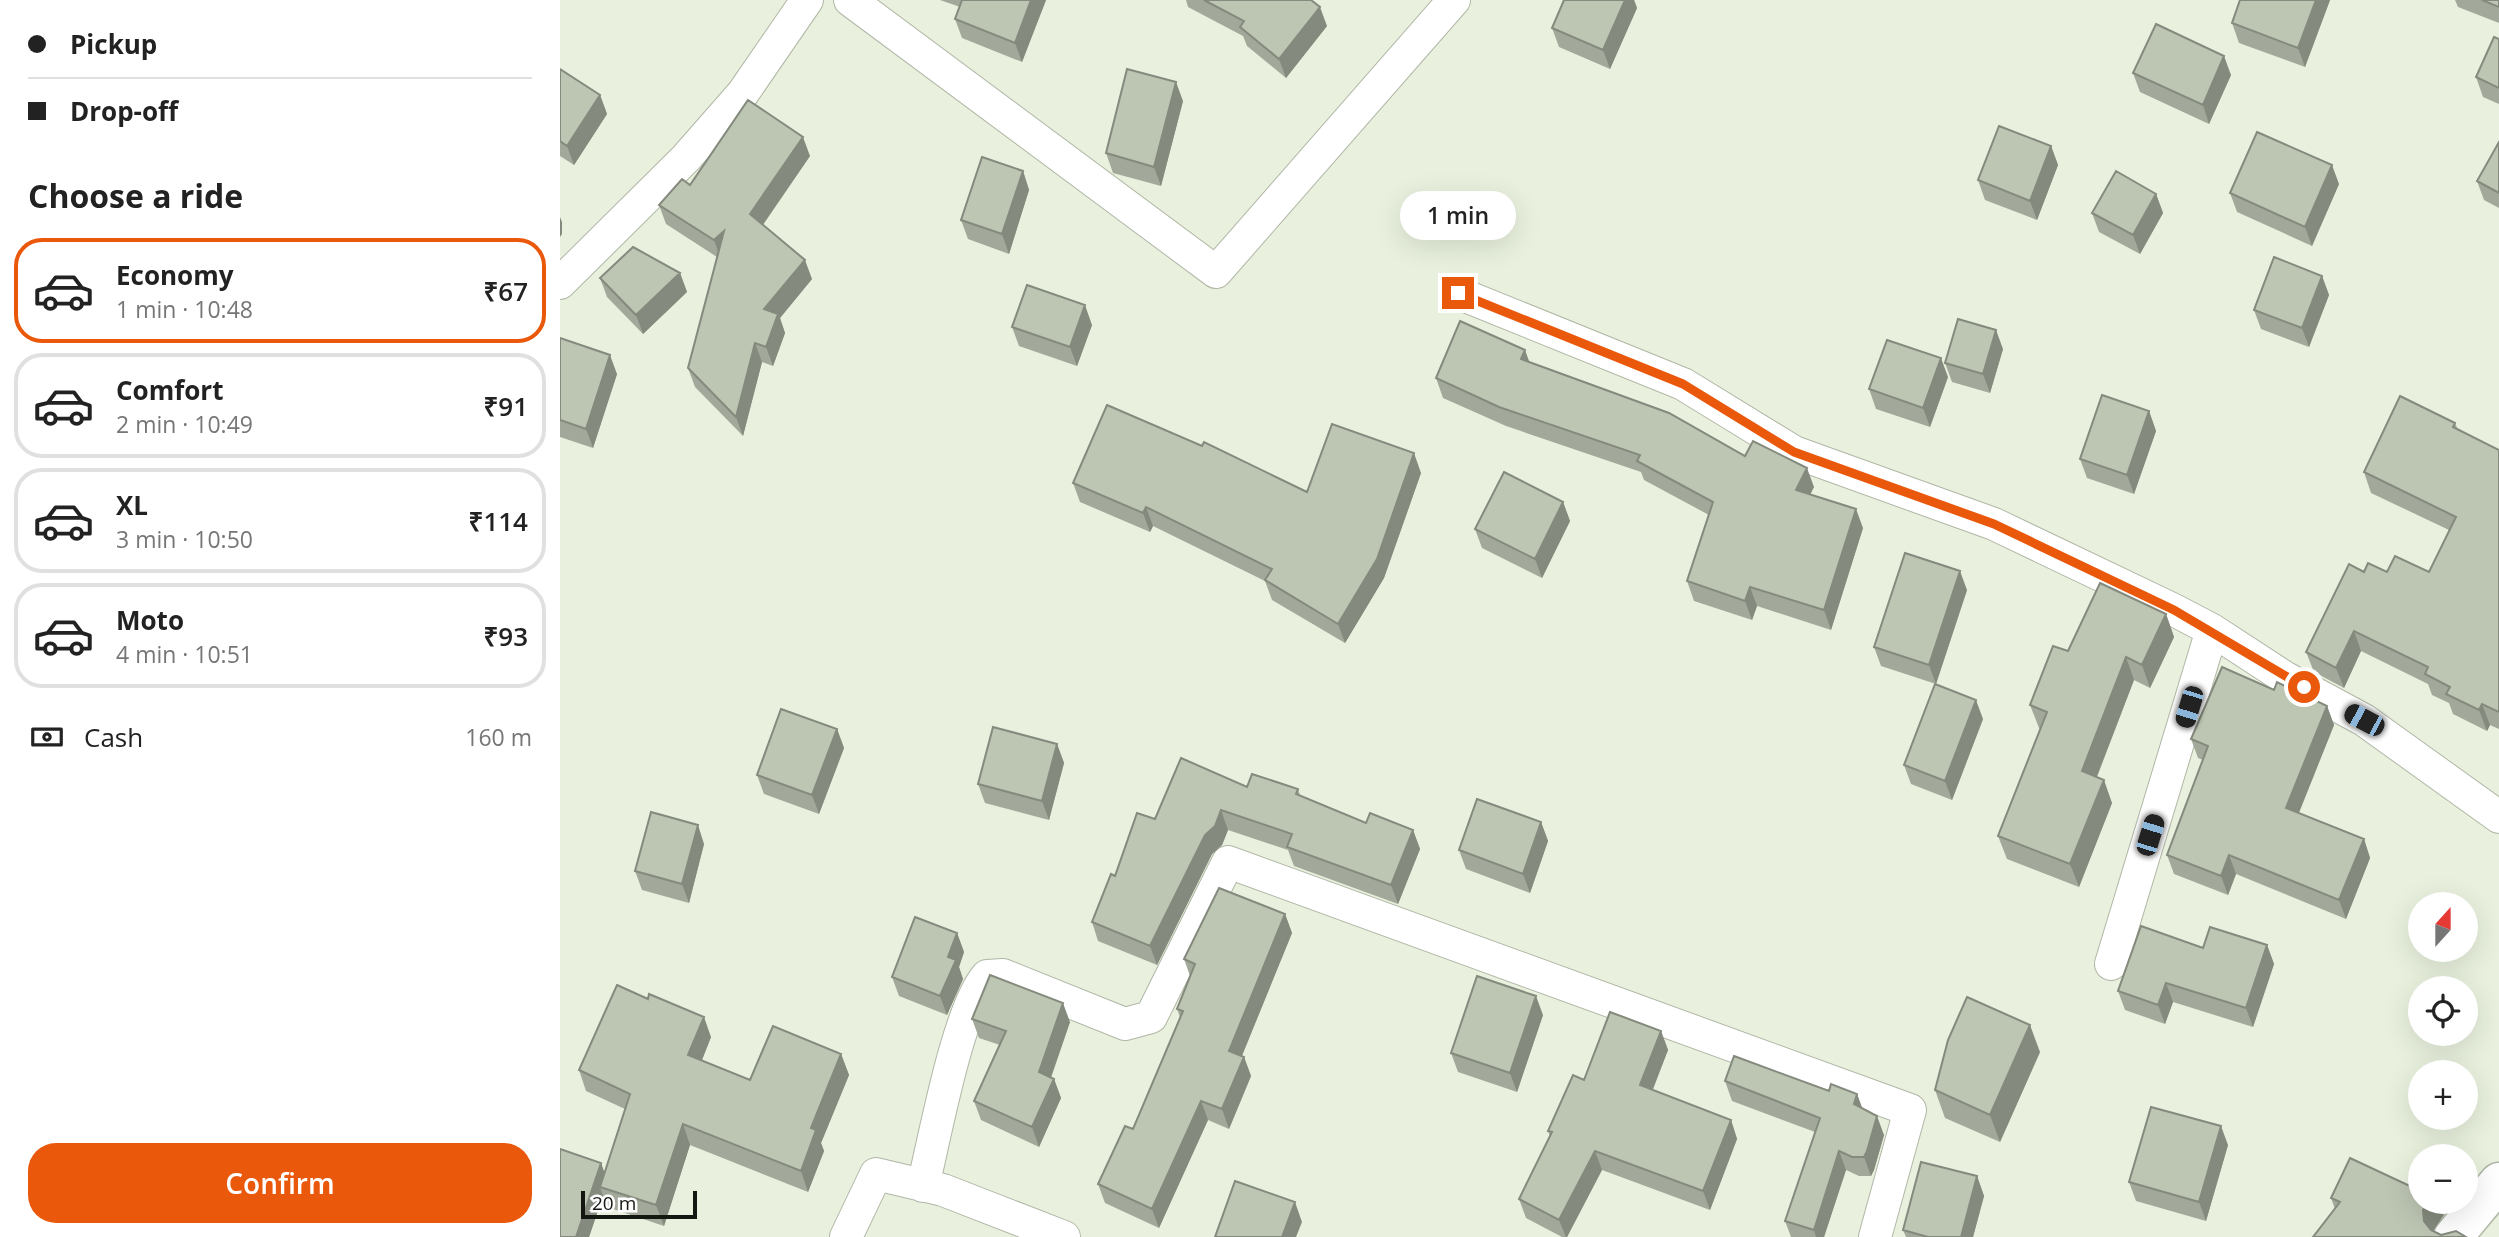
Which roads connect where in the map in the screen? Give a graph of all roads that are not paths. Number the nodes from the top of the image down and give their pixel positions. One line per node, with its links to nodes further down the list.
1 (807, 0): 4 (street)
2 (850, 0): 3 (street)
3 (1454, 0)
4 (560, 284)
5 (1458, 293): 6 (street)
6 (2212, 630): 7 (street); 8 (street)
7 (2499, 817)
8 (2111, 964)
9 (2499, 1182): 14 (main road)
10 (923, 1186): 11 (street); 12 (street); 13 (street)
11 (846, 1237)
12 (1064, 1237)
13 (1875, 1237)
14 (2453, 1237)

